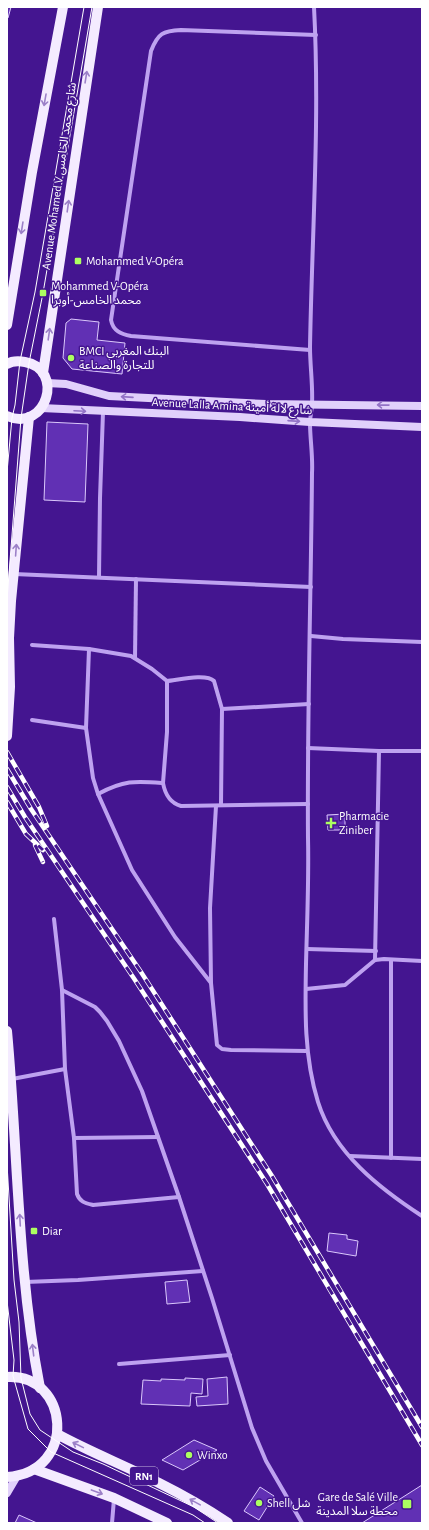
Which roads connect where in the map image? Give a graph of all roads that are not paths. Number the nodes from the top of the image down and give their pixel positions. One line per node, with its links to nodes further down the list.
1 (62, 7): 5 (main road, Avenue Mohamed V شارع محمد الخامس, one-way to 5)
2 (98, 7): 8 (main road, Avenue Mohamed V شارع محمد الخامس, one-way to 2)
3 (314, 7): 4 (street)
4 (316, 35): 6 (street); 6 (street)
5 (7, 325)
6 (310, 350): 10 (street)
7 (7, 364): 8 (main road)
8 (43, 373): 9 (main road)
9 (47, 383): 10 (street, Avenue Lalla Amina شارع لالة أمينة, one-way to 9); 12 (main road)
10 (312, 404): 11 (street, Avenue Lalla Amina شارع لالة أمينة, one-way to 10); 16 (street)
11 (422, 406)
12 (41, 408): 13 (street, Avenue Lalla Amina شارع لالة أمينة, one-way to 13); 15 (main road)
13 (103, 412): 16 (street, Avenue Lalla Amina شارع لالة أمينة, one-way to 16); 19 (street)
14 (7, 416): 15 (main road)
15 (29, 417): 18 (main road, one-way to 15)
16 (310, 422): 17 (street, Avenue Lalla Amina شارع لالة أمينة); 21 (street)
17 (422, 427)
18 (14, 574): 19 (street); 32 (main road)
19 (99, 577): 20 (street)
20 (136, 579): 21 (street); 26 (street)
21 (311, 587): 22 (street)
22 (311, 636): 23 (street); 28 (street)
23 (422, 642)
24 (32, 645): 25 (street)
25 (89, 649): 26 (street); 31 (street)
26 (135, 658): 27 (street)
27 (167, 682): 29 (street); 36 (street)
28 (309, 704): 29 (street); 33 (street)
29 (222, 710): 39 (street)
30 (32, 720): 31 (street)
31 (86, 728): 37 (street)
32 (7, 736)
33 (308, 748): 34 (street); 38 (street)
34 (379, 751): 35 (street); 42 (street)
35 (422, 751)
36 (163, 783): 37 (street); 39 (street)
37 (98, 794): 46 (street)
38 (308, 804): 39 (street); 41 (street)
39 (218, 806): 46 (street)
40 (54, 919): 48 (street)
41 (307, 949): 42 (street); 47 (street)
42 (376, 951): 43 (street)
43 (375, 960): 44 (street); 47 (street)
44 (391, 960): 45 (street); 56 (street)
45 (422, 960)
46 (211, 983): 50 (street)
47 (306, 989): 50 (street)
48 (62, 990): 51 (street); 53 (street)
49 (7, 1030): 52 (main road)
50 (307, 1051): 55 (street)
51 (65, 1069): 52 (street); 54 (street)
52 (12, 1079): 61 (main road, one-way to 52)
53 (158, 1137): 54 (street); 58 (street)
54 (74, 1138): 58 (street)
55 (349, 1156): 56 (street); 59 (street)
56 (391, 1158): 57 (street)
57 (422, 1159)
58 (179, 1197): 60 (street)
59 (422, 1216)
60 (203, 1271): 61 (street); 62 (street)
61 (25, 1282): 65 (main road, one-way to 61)
62 (230, 1355): 63 (street); 75 (street)
63 (119, 1364)
64 (7, 1377): 65 (main road)
65 (40, 1388): 66 (main road)
66 (57, 1434): 67 (main road); 74 (main road, RN1, one-way to 66)
67 (34, 1469): 68 (main road); 71 (main road, one-way to 71)
68 (18, 1476): 69 (main road); 70 (street)
69 (7, 1477)
70 (7, 1492)
71 (114, 1498): 72 (street); 73 (main road)
72 (112, 1523)
73 (167, 1523)
74 (228, 1523)
75 (302, 1523)

